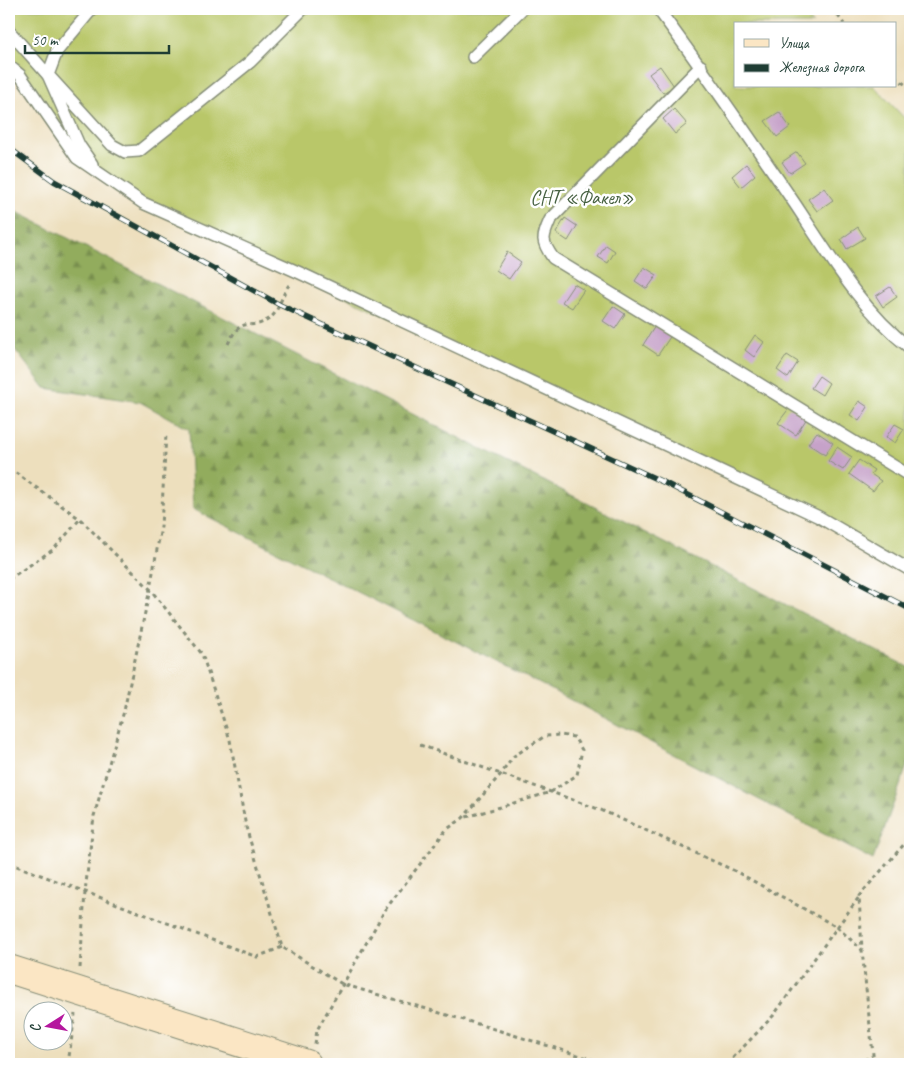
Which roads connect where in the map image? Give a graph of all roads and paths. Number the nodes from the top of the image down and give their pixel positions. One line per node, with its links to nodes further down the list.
1 (92, 9): 11 (lane)
2 (304, 9): 11 (lane)
3 (522, 9): 8 (lane)
4 (658, 9): 10 (lane)
5 (833, 9): 6 (path)
6 (843, 22)
7 (9, 31): 11 (lane)
8 (473, 56)
9 (9, 66): 14 (lane)
10 (701, 66): 17 (lane); 20 (lane)
11 (48, 75): 14 (lane)
12 (896, 78): 13 (path)
13 (910, 88)
14 (98, 172): 15 (lane)
15 (300, 273): 16 (path); 22 (lane)
16 (228, 344)
17 (910, 348)
18 (166, 434): 24 (path)
19 (9, 468): 21 (path)
20 (910, 476)
21 (80, 519): 23 (path); 24 (path)
22 (910, 570)
23 (9, 579)
24 (150, 589): 31 (path); 34 (path)
25 (420, 745): 26 (path)
26 (501, 774): 27 (path); 27 (path); 28 (path)
27 (550, 792): 28 (path); 33 (path)
28 (463, 818): 37 (path)
29 (910, 833): 32 (path)
30 (9, 863): 31 (path)
31 (85, 892): 34 (path); 38 (path)
32 (859, 896): 33 (path); 35 (path)
33 (837, 928): 35 (path); 43 (path)
34 (282, 947): 37 (path)
35 (862, 950): 40 (path)
36 (9, 969): 38 (street)
37 (342, 984): 39 (path); 42 (path)
38 (78, 991): 39 (street); 41 (path)
39 (311, 1056)
40 (872, 1056): 44 (path); 45 (path)
41 (68, 1064)
42 (607, 1064)
43 (727, 1064)
44 (857, 1064)
45 (874, 1064)

